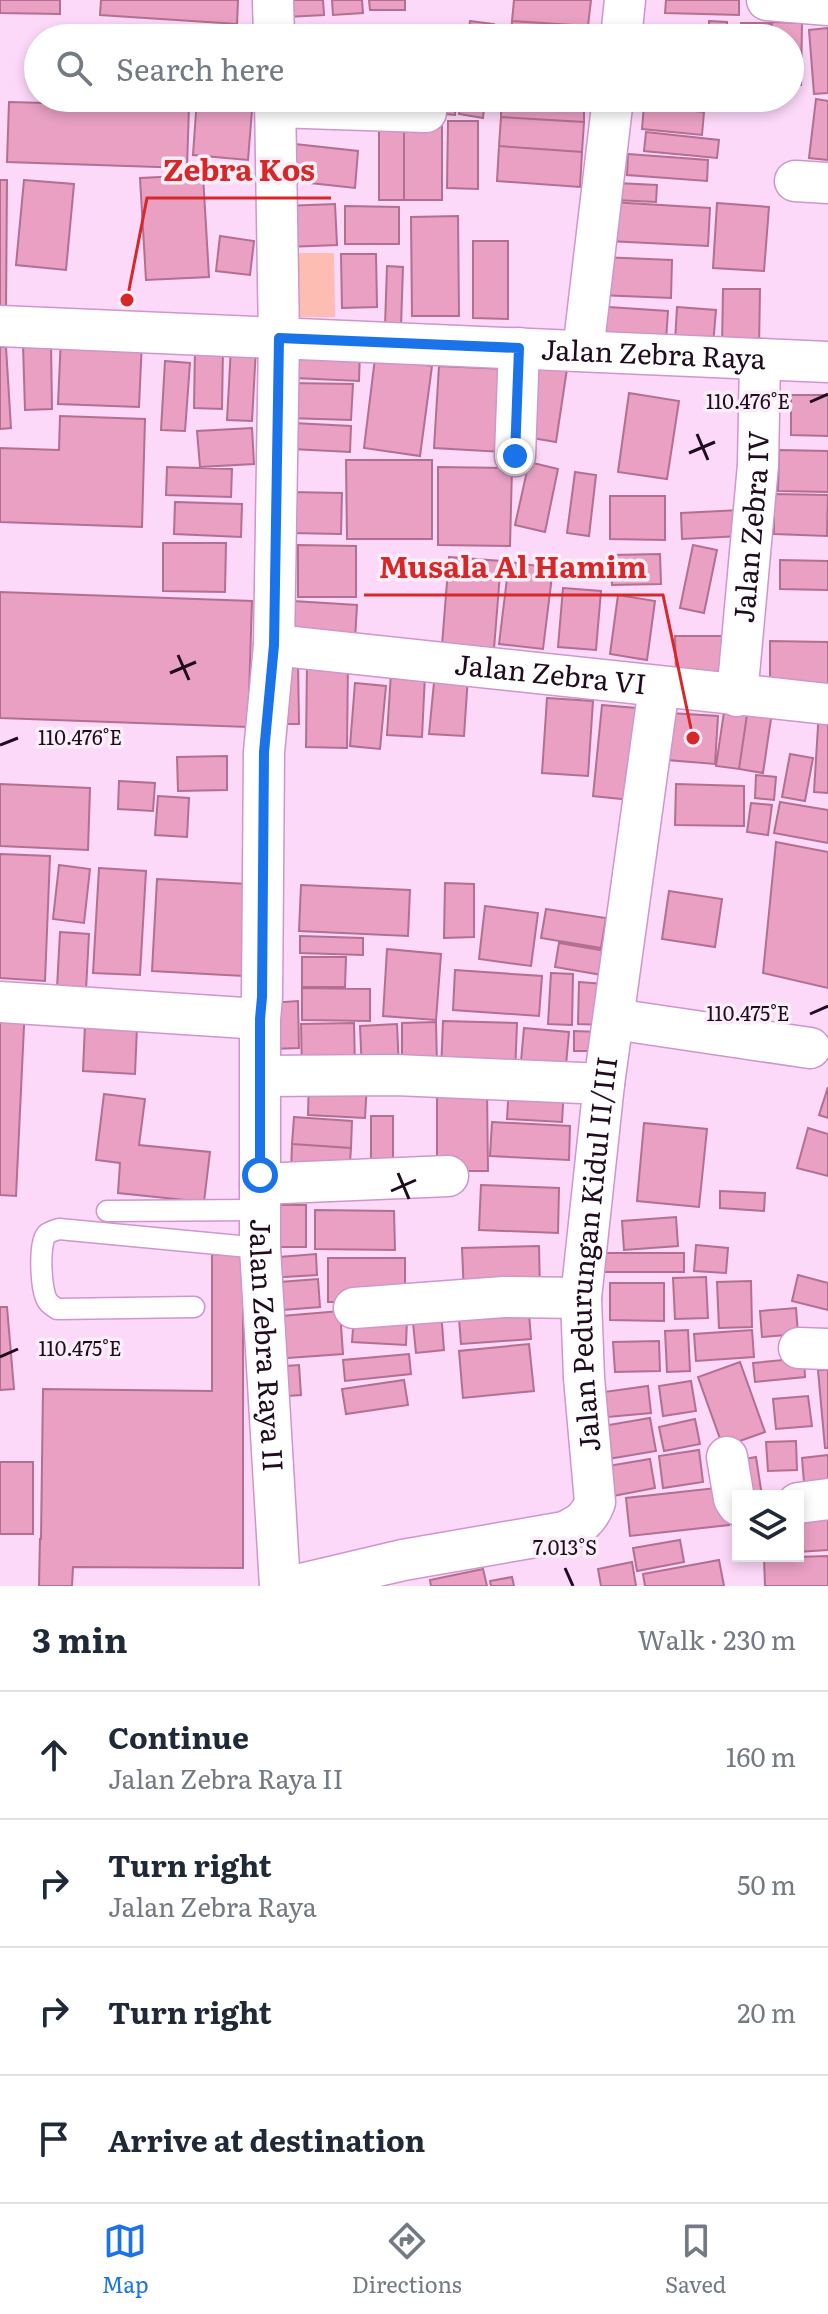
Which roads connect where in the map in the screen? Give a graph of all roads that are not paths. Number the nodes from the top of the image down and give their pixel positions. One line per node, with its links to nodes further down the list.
1 (273, 0): 5 (street)
2 (625, 0): 6 (street)
3 (767, 0): 4 (street)
4 (828, 5)
5 (274, 24)
6 (622, 24)
7 (275, 112): 10 (street, Jalan Zebra Raya II)
8 (611, 112): 12 (street)
9 (0, 326): 10 (street, Jalan Zebra Raya)
10 (279, 338): 11 (street, Jalan Zebra Raya); 16 (street, Jalan Zebra Raya II)
11 (519, 348): 12 (street, Jalan Zebra Raya); 15 (street)
12 (583, 351): 13 (street, Jalan Zebra Raya)
13 (760, 359): 14 (street, Jalan Zebra Raya); 18 (street, Jalan Zebra IV)
14 (828, 362)
15 (515, 456)
16 (274, 645): 17 (street, Jalan Zebra VI); 21 (street, Jalan Zebra Raya II)
17 (659, 687): 18 (street, Jalan Zebra VI); 22 (street, Jalan Pedurungan Kidul II/III)
18 (737, 696): 19 (street, Jalan Zebra VI)
19 (828, 704)
20 (0, 1002): 21 (street)
21 (260, 1019): 24 (street, Jalan Zebra Raya II)
22 (614, 1019): 23 (street); 25 (street, Jalan Pedurungan Kidul II/III)
23 (810, 1048)
24 (261, 1076): 25 (street); 28 (street, Jalan Zebra Raya II)
25 (604, 1084): 29 (street, Jalan Pedurungan Kidul II/III)
26 (448, 1176): 28 (street)
27 (107, 1211): 28 (lane)
28 (260, 1214): 30 (lane); 36 (street, Jalan Zebra Raya II)
29 (581, 1298): 31 (street); 37 (street, Jalan Pedurungan Kidul II/III)
30 (194, 1307)
31 (354, 1308)
32 (727, 1457): 33 (street)
33 (732, 1490)
34 (828, 1499): 35 (street)
35 (804, 1502)
36 (280, 1586)
37 (293, 1586)

